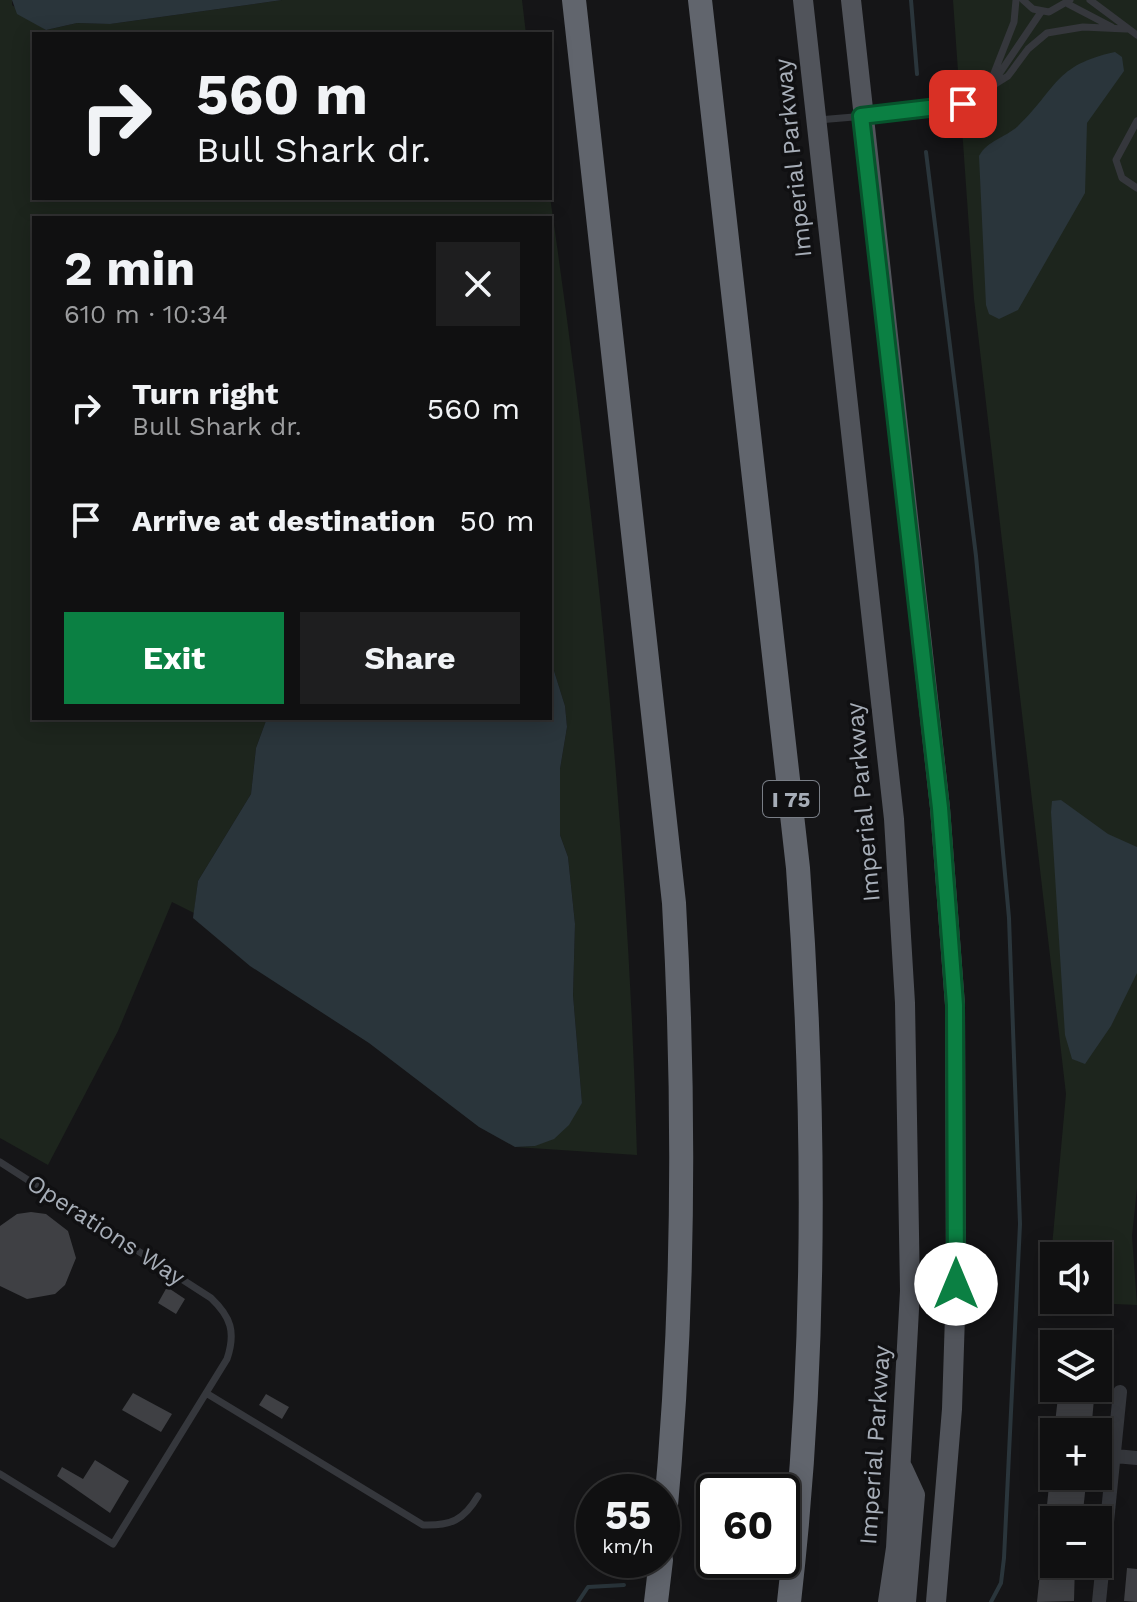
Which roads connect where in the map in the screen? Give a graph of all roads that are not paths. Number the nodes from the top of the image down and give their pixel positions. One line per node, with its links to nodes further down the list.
1 (574, 0): 25 (highway)
2 (700, 0): 29 (highway, I 75)
3 (803, 0): 15 (main road, Imperial Parkway)
4 (851, 0): 14 (main road)
5 (1016, 0): 13 (lane)
6 (1023, 0): 9 (lane)
7 (1090, 0): 11 (lane)
8 (1069, 2): 9 (lane); 10 (lane)
9 (1041, 12): 13 (lane)
10 (1116, 29): 11 (lane); 13 (lane)
11 (1126, 29): 12 (lane)
12 (1137, 35)
13 (987, 91): 14 (lane)
14 (861, 116): 15 (lane); 32 (main road)
15 (814, 120): 23 (main road, Imperial Parkway)
16 (1137, 121): 17 (lane)
17 (1137, 188)
18 (0, 1162): 20 (lane, Operations Way)
19 (1120, 1392): 21 (street)
20 (206, 1393): 24 (lane); 26 (lane)
21 (1115, 1456): 22 (street); 33 (street)
22 (1137, 1458)
23 (901, 1465): 30 (main road, Imperial Parkway); 31 (main road)
24 (0, 1474)
25 (668, 1474)
26 (478, 1496)
27 (659, 1578): 28 (highway)
28 (656, 1602)
29 (789, 1602)
30 (888, 1602)
31 (906, 1602)
32 (936, 1602)
33 (1099, 1602)

